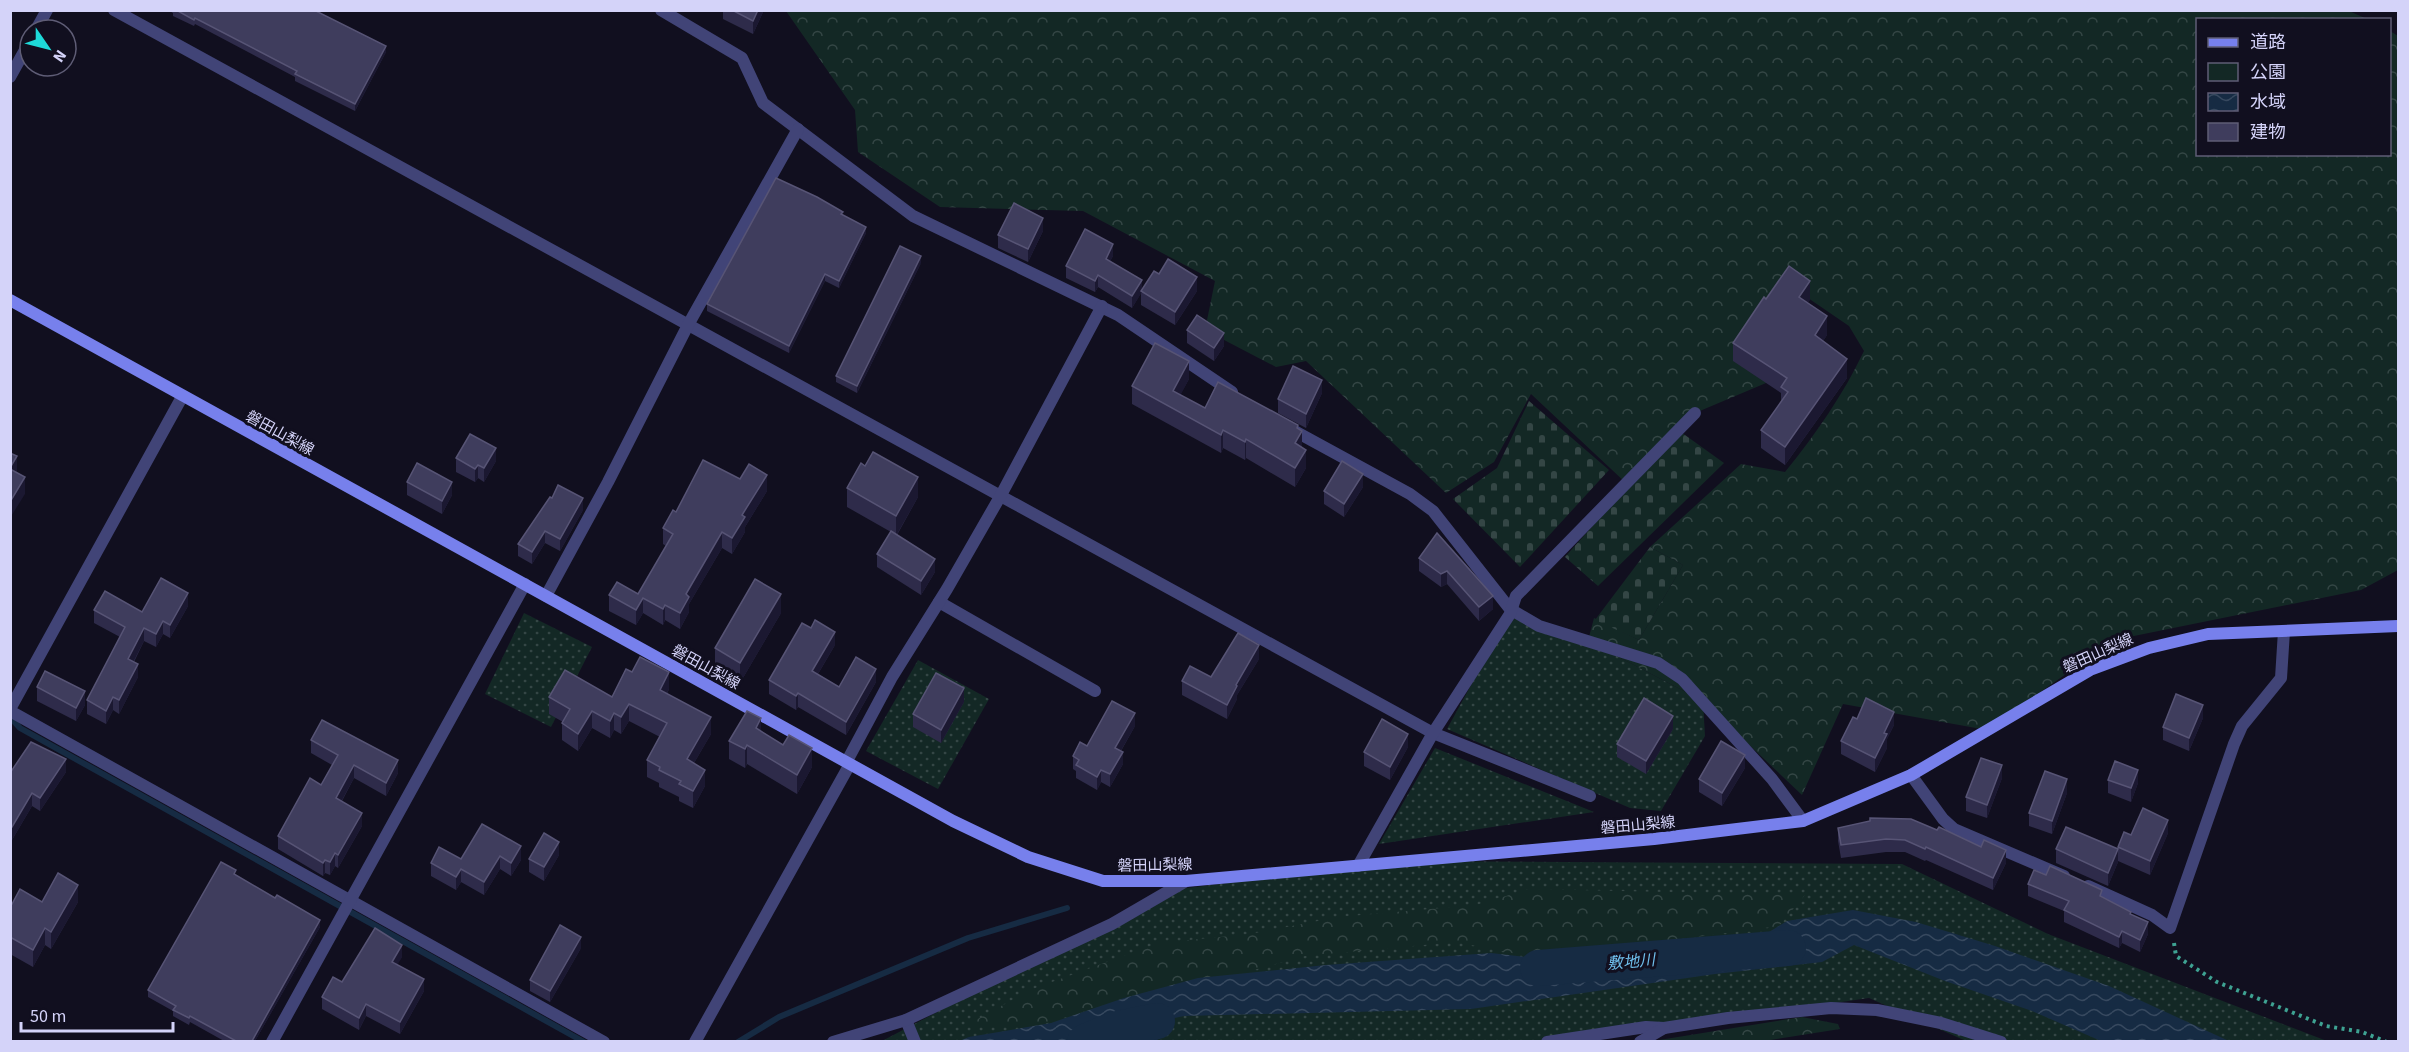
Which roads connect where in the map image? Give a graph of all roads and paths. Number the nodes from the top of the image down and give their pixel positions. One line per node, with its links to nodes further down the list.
1 (114, 10): 8 (street)
2 (661, 10): 5 (street)
3 (18, 63): 4 (street)
4 (10, 77)
5 (798, 129): 7 (street); 8 (street)
6 (10, 300): 9 (main road, 磐田山梨線)
7 (1102, 306): 10 (street); 13 (street)
8 (688, 325): 13 (street); 15 (street)
9 (182, 397): 14 (main road, 磐田山梨線); 21 (street)
10 (1245, 401)
11 (1695, 413): 17 (street)
12 (1274, 420): 17 (street)
13 (1001, 495): 16 (street); 23 (street)
14 (525, 584): 15 (main road, 磐田山梨線); 30 (street)
15 (546, 596): 24 (main road, 磐田山梨線)
16 (939, 603): 20 (street); 24 (street)
17 (1510, 609): 23 (street); 27 (street)
18 (2398, 626): 19 (main road, 磐田山梨線)
19 (2284, 631): 25 (main road, 磐田山梨線); 31 (street)
20 (1095, 691)
21 (14, 692): 22 (street)
22 (10, 710): 30 (street)
23 (1433, 733): 26 (street); 28 (street)
24 (849, 763): 29 (main road, 磐田山梨線); 38 (street)
25 (1911, 775): 27 (main road, 磐田山梨線); 31 (street)
26 (1590, 796)
27 (1803, 821): 28 (main road, 磐田山梨線)
28 (1358, 866): 29 (main road, 磐田山梨線)
29 (1186, 881): 32 (street)
30 (351, 900): 36 (street); 37 (street)
31 (2170, 928): 44 (path)
32 (906, 1020): 33 (street); 35 (street)
33 (883, 1026): 39 (street); 40 (street)
34 (1664, 1028): 41 (street); 42 (street); 43 (street)
35 (913, 1037)
36 (272, 1041)
37 (604, 1041)
38 (695, 1041)
39 (833, 1041)
40 (857, 1041)
41 (1547, 1041)
42 (1640, 1041)
43 (2001, 1041)
44 (2387, 1041)

